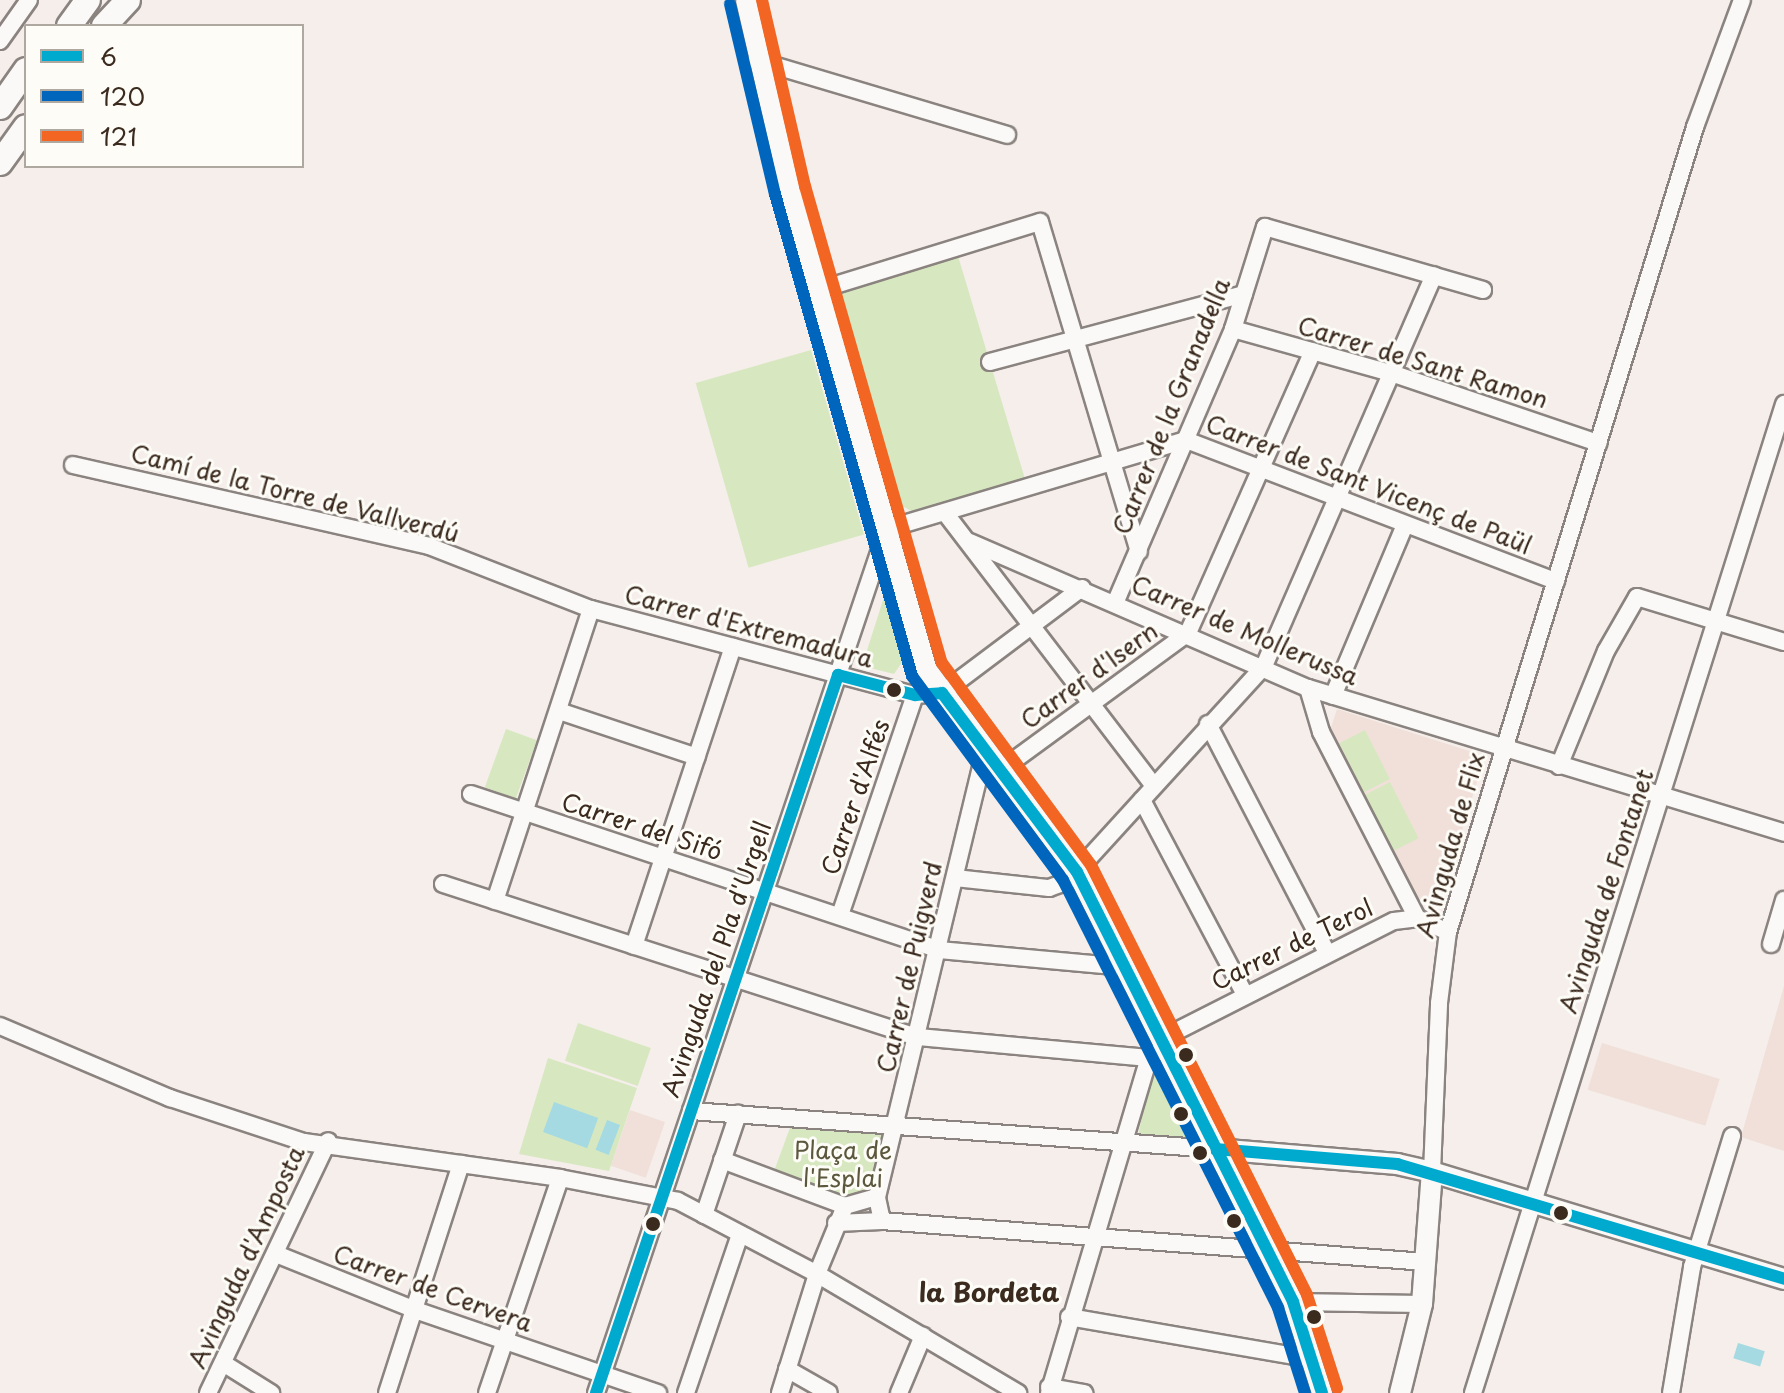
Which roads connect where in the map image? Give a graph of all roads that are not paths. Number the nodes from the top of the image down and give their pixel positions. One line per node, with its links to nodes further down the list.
1 (29, 0): 12 (street)
2 (75, 0): 8 (highway)
3 (88, 0): 9 (highway)
4 (117, 0): 10 (highway)
5 (128, 0): 11 (highway)
6 (746, 0): 13 (main road)
7 (1742, 0): 32 (street, Avinguda de Flix)
8 (58, 24)
9 (70, 24)
10 (102, 24)
11 (103, 24)
12 (0, 41)
13 (755, 51): 19 (street); 22 (main road)
14 (24, 73): 16 (highway)
15 (24, 89): 17 (highway)
16 (0, 107)
17 (0, 122)
18 (24, 130): 20 (highway)
19 (1007, 135)
20 (0, 163)
21 (1434, 275): 23 (street); 24 (street, Carrer de la Granadella); 29 (street)
22 (819, 290): 26 (street); 40 (main road)
23 (1483, 290)
24 (1244, 294): 25 (street, Carrer de la Granadella); 26 (street)
25 (1233, 329): 27 (street, Carrer de Sant Ramon); 31 (street, Carrer de la Granadella)
26 (1075, 339): 28 (street); 34 (street)
27 (1313, 351): 29 (street, Carrer de Sant Ramon); 36 (street, Carrer d'Isern)
28 (990, 362)
29 (1391, 373): 32 (street, Carrer de Sant Ramon); 37 (street)
30 (1784, 404): 33 (street, Avinguda de Fontanet)
31 (1186, 440): 34 (street, Carrer de Sant Vicenç de Paül); 36 (street, Carrer de Sant Vicenç de Paül); 42 (street, Carrer de la Granadella)
32 (1598, 443): 45 (street, Avinguda de Flix)
33 (1778, 448): 49 (street, Avinguda de Fontanet)
34 (1111, 463): 38 (street, Carrer de Sant Vicenç de Paül); 42 (street)
35 (73, 465): 48 (street, Camí de la Torre de Vallverdú)
36 (1258, 468): 37 (street, Carrer de Sant Vicenç de Paül); 51 (street, Carrer d'Isern)
37 (1337, 500): 39 (street, Carrer de Sant Vicenç de Paül); 54 (street)
38 (946, 514): 40 (street, Carrer de Sant Vicenç de Paül); 41 (street)
39 (1405, 525): 45 (street, Carrer de Sant Vicenç de Paül); 59 (street)
40 (887, 529): 43 (main road); 44 (street, Avinguda del Pla d'Urgell)
41 (970, 542): 46 (street, Carrer de Mollerussa); 50 (street)
42 (1139, 551): 47 (street, Carrer de la Granadella)
43 (899, 574): 44 (street); 57 (main road)
44 (870, 580): 55 (street, Avinguda del Pla d'Urgell)
45 (1556, 581): 64 (street, Avinguda de Flix)
46 (1082, 588): 47 (street, Carrer de Mollerussa); 50 (street)
47 (1116, 601): 51 (street, Carrer de Mollerussa)
48 (591, 609): 53 (street, Carrer d'Extremadura); 61 (street)
49 (1717, 622): 52 (street); 66 (street); 70 (street, Avinguda de Fontanet)
50 (1032, 624): 57 (street); 60 (street)
51 (1188, 633): 54 (street, Carrer de Mollerussa); 60 (street, Carrer d'Isern)
52 (1784, 642)
53 (733, 647): 55 (street, Carrer d'Extremadura); 65 (street)
54 (1264, 666): 56 (street, Carrer de Mollerussa); 62 (street)
55 (838, 675): 58 (street, Carrer d'Extremadura); 78 (street, Avinguda del Pla d'Urgell)
56 (1308, 688): 59 (street, Carrer de Mollerussa); 82 (street)
57 (942, 693): 58 (street, Carrer d'Extremadura); 63 (main road)
58 (915, 695): 81 (street, Carrer d'Alfés)
59 (1333, 696): 64 (street, Carrer de Mollerussa)
60 (1091, 701): 67 (street, Carrer d'Isern); 68 (street)
61 (559, 711): 65 (street); 72 (street)
62 (1208, 724): 68 (street); 87 (street)
63 (986, 748): 67 (main road); 76 (street, Carrer de Puigverd)
64 (1505, 750): 66 (street, Carrer de Mollerussa); 83 (street, Avinguda de Flix)
65 (697, 757): 74 (street)
66 (1559, 766): 70 (street, Carrer de Mollerussa)
67 (1002, 769): 75 (main road)
68 (1154, 786): 71 (street)
69 (471, 794): 72 (street, Carrer del Sifó)
70 (1662, 797): 73 (street, Carrer de Mollerussa); 107 (street, Avinguda de Fontanet)
71 (1142, 800): 75 (street); 90 (street)
72 (524, 813): 74 (street, Carrer del Sifó); 80 (street)
73 (1784, 833)
74 (663, 858): 78 (street, Carrer del Sifó); 85 (street)
75 (1077, 872): 76 (street); 88 (main road)
76 (955, 878): 86 (street, Carrer de Puigverd)
77 (443, 884): 80 (street)
78 (764, 892): 81 (street, Carrer del Sifó); 89 (street, Avinguda del Pla d'Urgell)
79 (1784, 900): 84 (street)
80 (495, 901): 85 (street)
81 (840, 915): 86 (street, Carrer del Sifó)
82 (1417, 918): 83 (street); 87 (street, Carrer de Terol)
83 (1448, 932): 103 (street, Avinguda de Flix)
84 (1771, 944)
85 (634, 946): 89 (street)
86 (939, 950): 88 (street, Carrer del Sifó); 92 (street, Carrer de Puigverd)
87 (1327, 953): 90 (street, Carrer de Terol)
88 (1125, 967): 93 (main road)
89 (734, 979): 92 (street); 94 (street, Avinguda del Pla d'Urgell)
90 (1244, 993): 93 (street, Carrer de Terol)
91 (0, 1026): 98 (street)
92 (918, 1037): 93 (street); 96 (street, Carrer de Puigverd)
93 (1158, 1048): 99 (street); 100 (main road)
94 (691, 1111): 95 (street); 105 (street, Avinguda del Pla d'Urgell)
95 (738, 1114): 96 (street); 101 (street)
96 (895, 1127): 99 (street); 106 (street, Carrer de Puigverd)
97 (1732, 1136): 115 (street)
98 (328, 1141): 102 (street); 116 (street, Avinguda d'Amposta)
99 (1125, 1144): 100 (street); 113 (street)
100 (1215, 1149): 103 (main road); 114 (main road)
101 (722, 1160): 108 (street); 109 (street)
102 (461, 1164): 104 (street); 122 (street)
103 (1432, 1172): 107 (main road); 117 (main road, Avinguda de Flix)
104 (560, 1178): 105 (street); 125 (street)
105 (661, 1197): 109 (street); 129 (street, Avinguda del Pla d'Urgell)
106 (877, 1197): 108 (street); 110 (street, Carrer de Puigverd)
107 (1530, 1200): 115 (main road); 145 (street, Avinguda de Fontanet)
108 (845, 1206): 111 (street)
109 (704, 1215): 112 (street)
110 (882, 1221): 111 (street); 113 (street)
111 (836, 1223): 118 (street)
112 (740, 1234): 118 (street); 137 (street)
113 (1096, 1236): 114 (street); 123 (street)
114 (1264, 1250): 117 (street); 120 (main road)
115 (1696, 1252): 119 (main road); 146 (street)
116 (276, 1254): 122 (street, Carrer de Cervera); 127 (street, Avinguda d'Amposta)
117 (1426, 1262): 121 (main road, Avinguda de Flix)
118 (817, 1274): 124 (street); 128 (street)
119 (1784, 1279)
120 (1293, 1302): 121 (street); 126 (main road)
121 (1422, 1304): 144 (main road, Avinguda de Flix)
122 (415, 1310): 125 (street, Carrer de Cervera); 133 (street)
123 (1069, 1317): 126 (street); 130 (street)
124 (923, 1336): 140 (street); 141 (street)
125 (504, 1340): 129 (street, Carrer de Cervera); 134 (street)
126 (1312, 1359): 143 (main road)
127 (223, 1363): 131 (street, Avinguda d'Amposta); 132 (street)
128 (787, 1369): 138 (street); 139 (street)
129 (603, 1374): 135 (street, Avinguda del Pla d'Urgell); 136 (street, Carrer de Cervera)
130 (1049, 1390): 142 (street)
131 (208, 1393)
132 (271, 1393)
133 (387, 1393)
134 (487, 1393)
135 (596, 1393)
136 (658, 1393)
137 (686, 1393)
138 (780, 1393)
139 (829, 1393)
140 (899, 1393)
141 (1018, 1393)
142 (1084, 1393)
143 (1322, 1393)
144 (1400, 1393)
145 (1473, 1393)
146 (1671, 1393)

